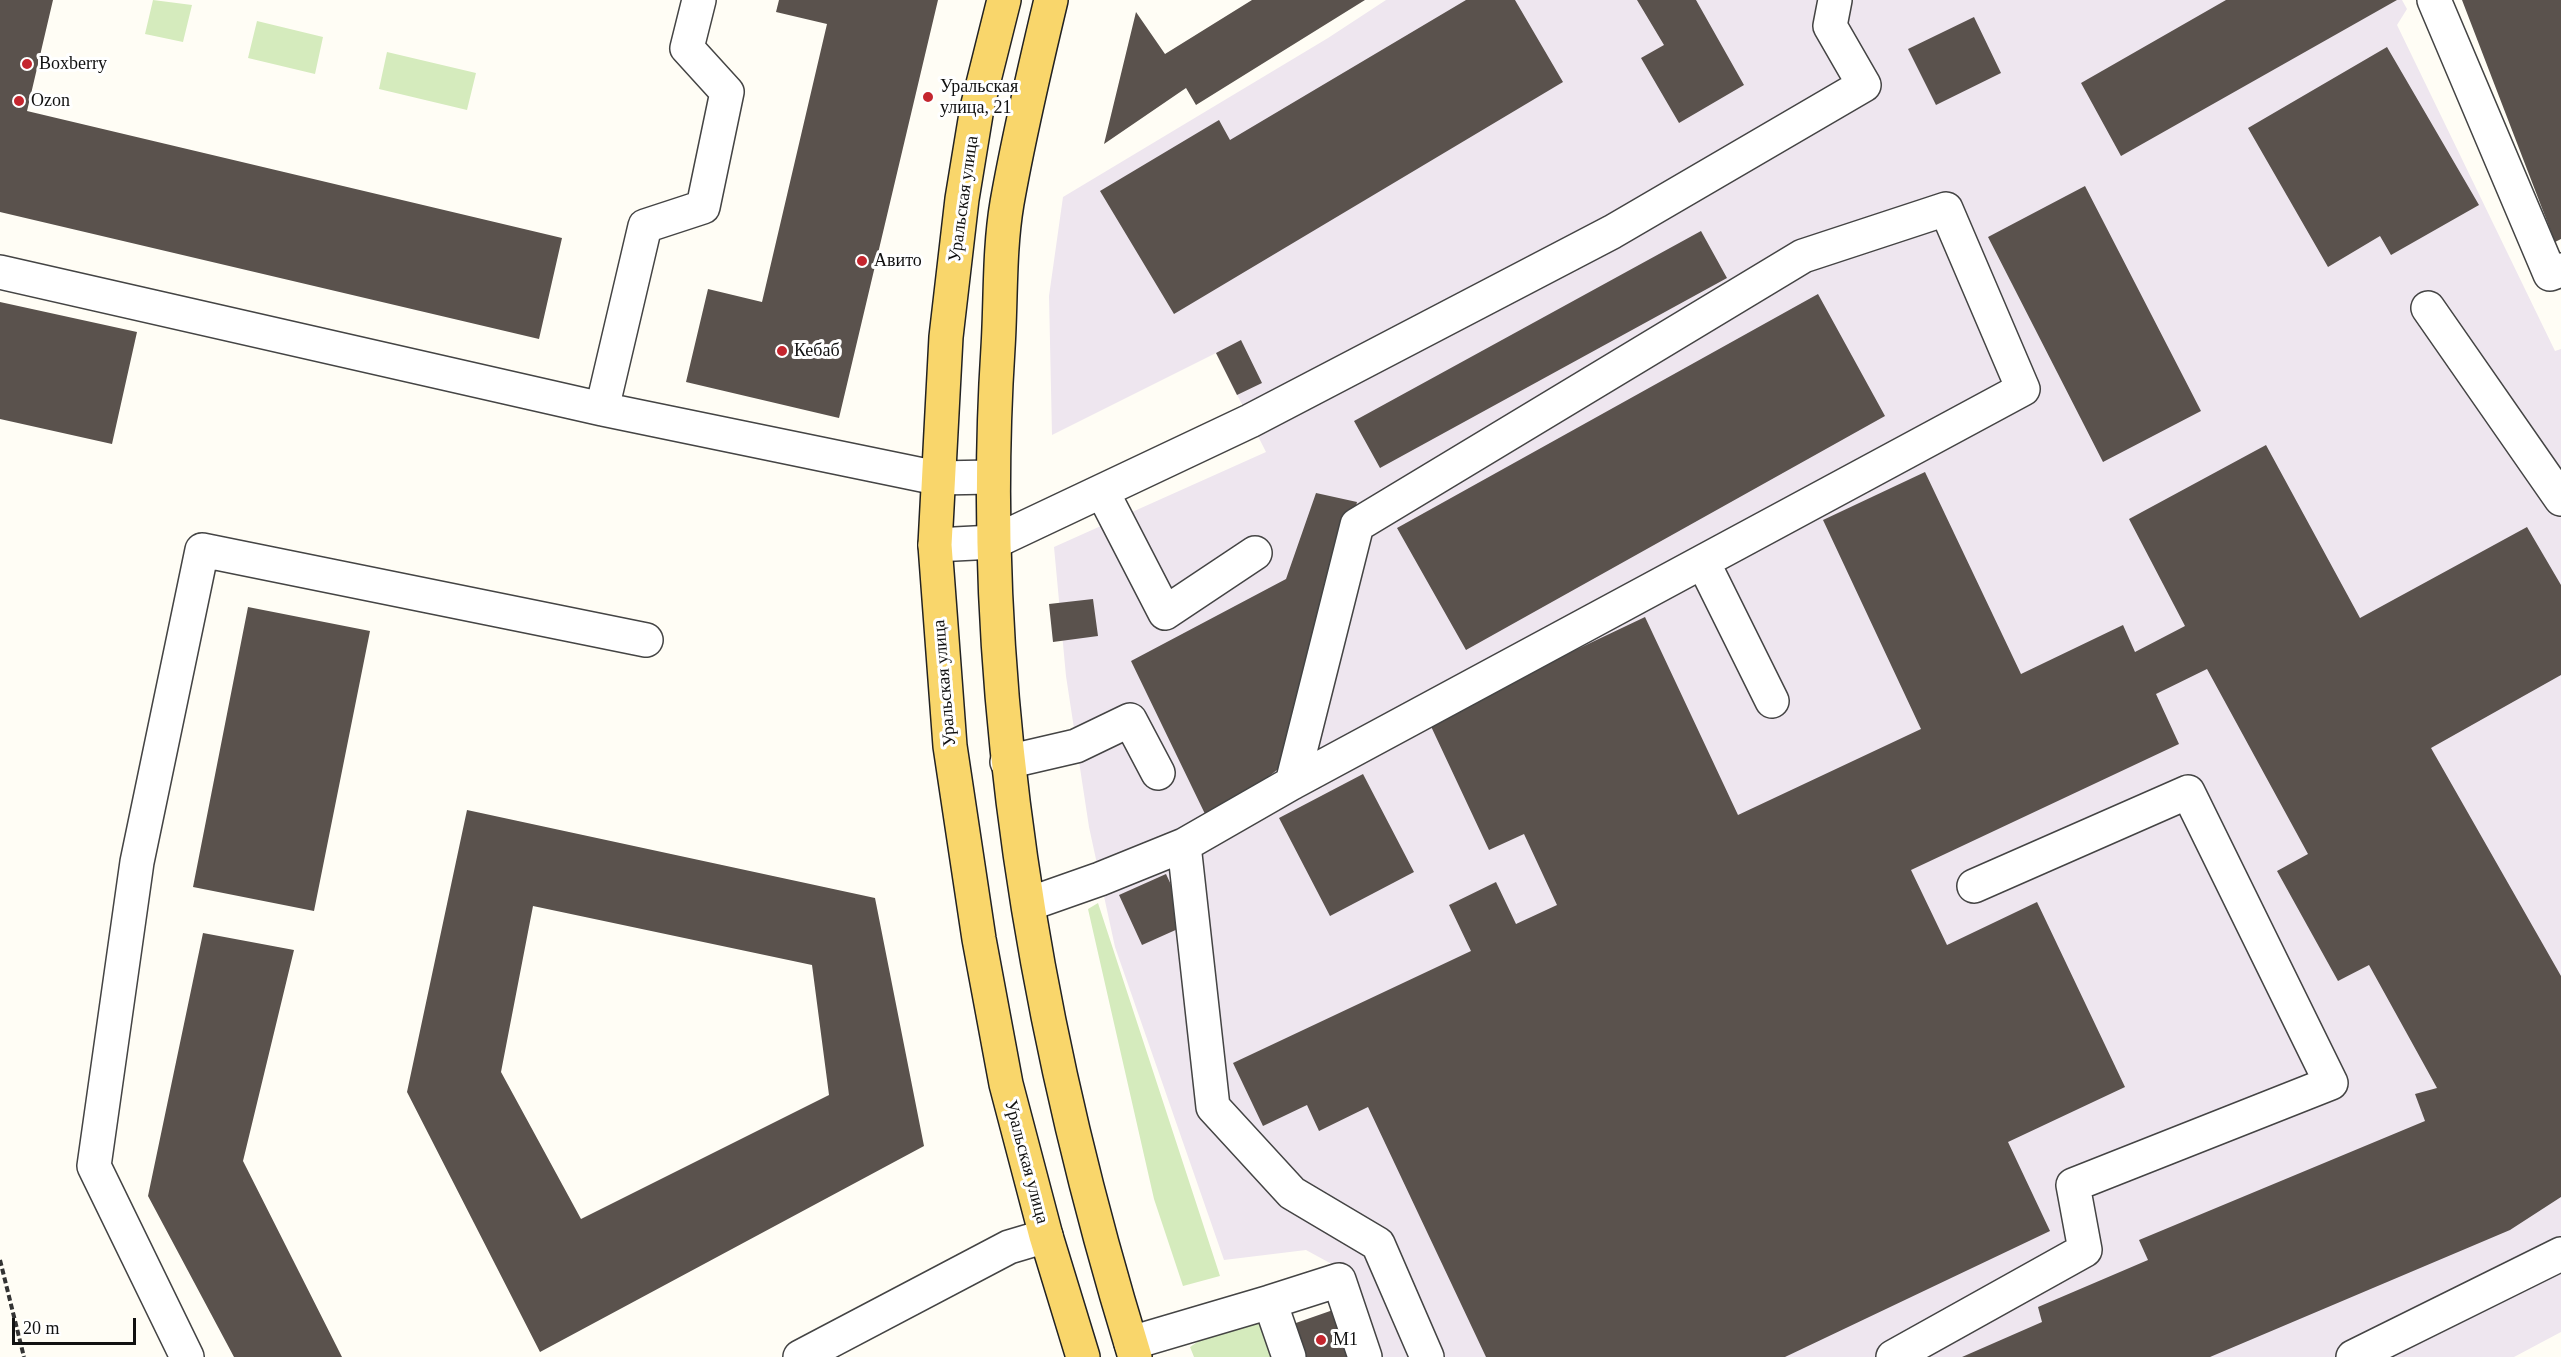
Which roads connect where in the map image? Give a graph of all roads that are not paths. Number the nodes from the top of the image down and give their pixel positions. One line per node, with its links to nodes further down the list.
1 (699, 0): 9 (lane)
2 (1004, 0): 11 (main road, Уральская улица)
3 (1051, 0): 10 (main road)
4 (1835, 0): 12 (lane)
5 (2434, 0): 6 (lane)
6 (2561, 270)
7 (0, 272): 9 (lane)
8 (2428, 308): 13 (lane)
9 (602, 409): 11 (lane)
10 (993, 477): 11 (lane); 14 (main road)
11 (937, 478): 15 (main road, Уральская улица)
12 (1102, 491): 14 (lane); 16 (lane)
13 (2561, 499)
14 (994, 542): 15 (lane); 20 (main road)
15 (935, 545): 26 (main road, Уральская улица)
16 (1255, 553)
17 (1703, 562): 19 (lane); 22 (lane); 22 (lane)
18 (646, 640): 30 (lane)
19 (1772, 701)
20 (1007, 762): 21 (lane); 25 (main road)
21 (1158, 772)
22 (1292, 783): 23 (lane)
23 (1184, 845): 25 (lane); 35 (lane)
24 (1974, 886): 36 (lane)
25 (1029, 904): 29 (main road)
26 (1046, 1236): 31 (lane); 32 (main road, Уральская улица)
27 (2561, 1254): 37 (lane)
28 (1270, 1302): 29 (lane); 33 (lane); 34 (lane)
29 (1133, 1350)
30 (187, 1357)
31 (800, 1357)
32 (1083, 1357)
33 (1289, 1357)
34 (1365, 1357)
35 (1427, 1357)
36 (1893, 1357)
37 (2353, 1357)

